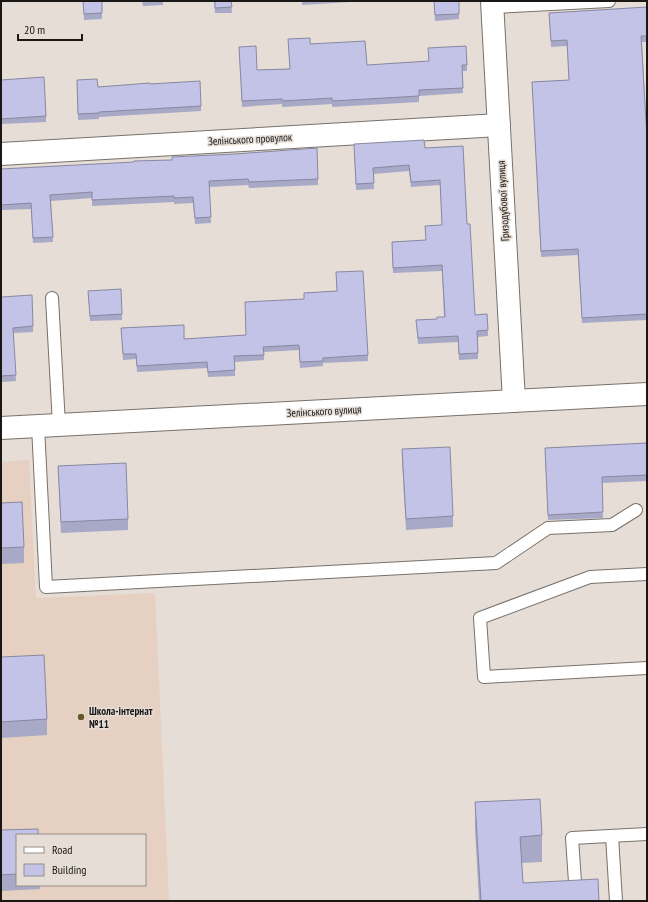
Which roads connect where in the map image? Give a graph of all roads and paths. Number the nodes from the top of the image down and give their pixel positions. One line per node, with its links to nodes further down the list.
1 (609, 1): 2 (lane)
2 (493, 4): 3 (street, Гризодубової вулиця)
3 (499, 125): 4 (street, Зелінського провулок); 7 (street, Гризодубової вулиця)
4 (1, 154)
5 (52, 298): 8 (lane)
6 (647, 394): 7 (street, Зелінського вулиця)
7 (514, 401): 8 (street, Зелінського вулиця)
8 (48, 425): 9 (street, Зелінського вулиця); 10 (lane)
9 (1, 428)
10 (636, 510)
11 (647, 574): 12 (lane)
12 (647, 668)
13 (647, 834): 14 (lane)
14 (612, 836): 15 (lane); 16 (lane)
15 (574, 882)
16 (616, 901)

